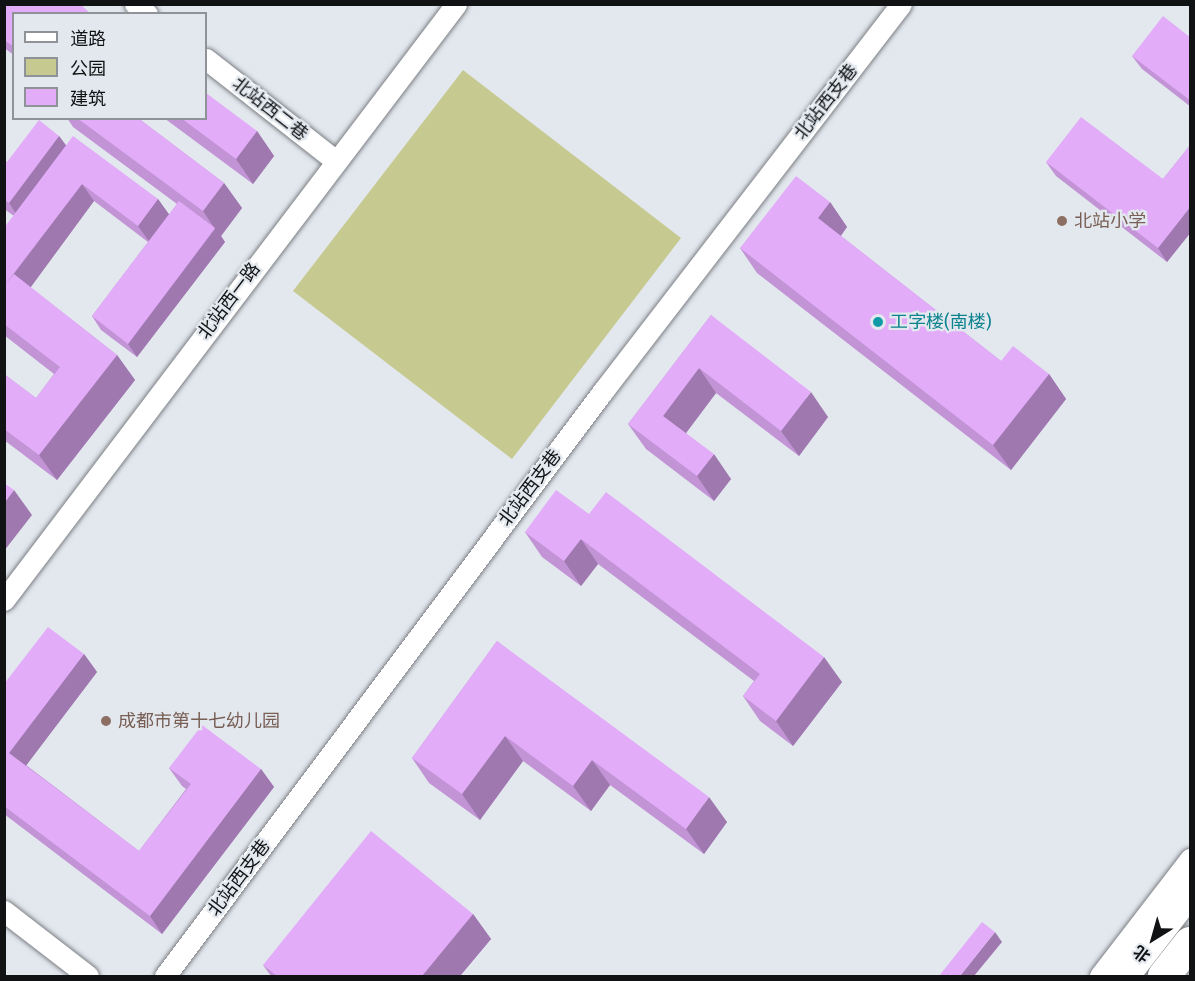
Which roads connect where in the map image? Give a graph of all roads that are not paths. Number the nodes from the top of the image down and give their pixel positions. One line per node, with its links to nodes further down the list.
1 (456, 4): 4 (street, 北站西一路)
2 (901, 4): 11 (street, 北站西支巷)
3 (207, 60): 4 (street, 北站西二巷)
4 (335, 160): 5 (street, 北站西一路)
5 (4, 600)
6 (1191, 859): 12 (street)
7 (1190, 891): 13 (highway)
8 (4, 911): 10 (street)
9 (1191, 944): 14 (highway)
10 (88, 976)
11 (165, 976)
12 (1100, 976)
13 (1123, 976)
14 (1164, 976)

